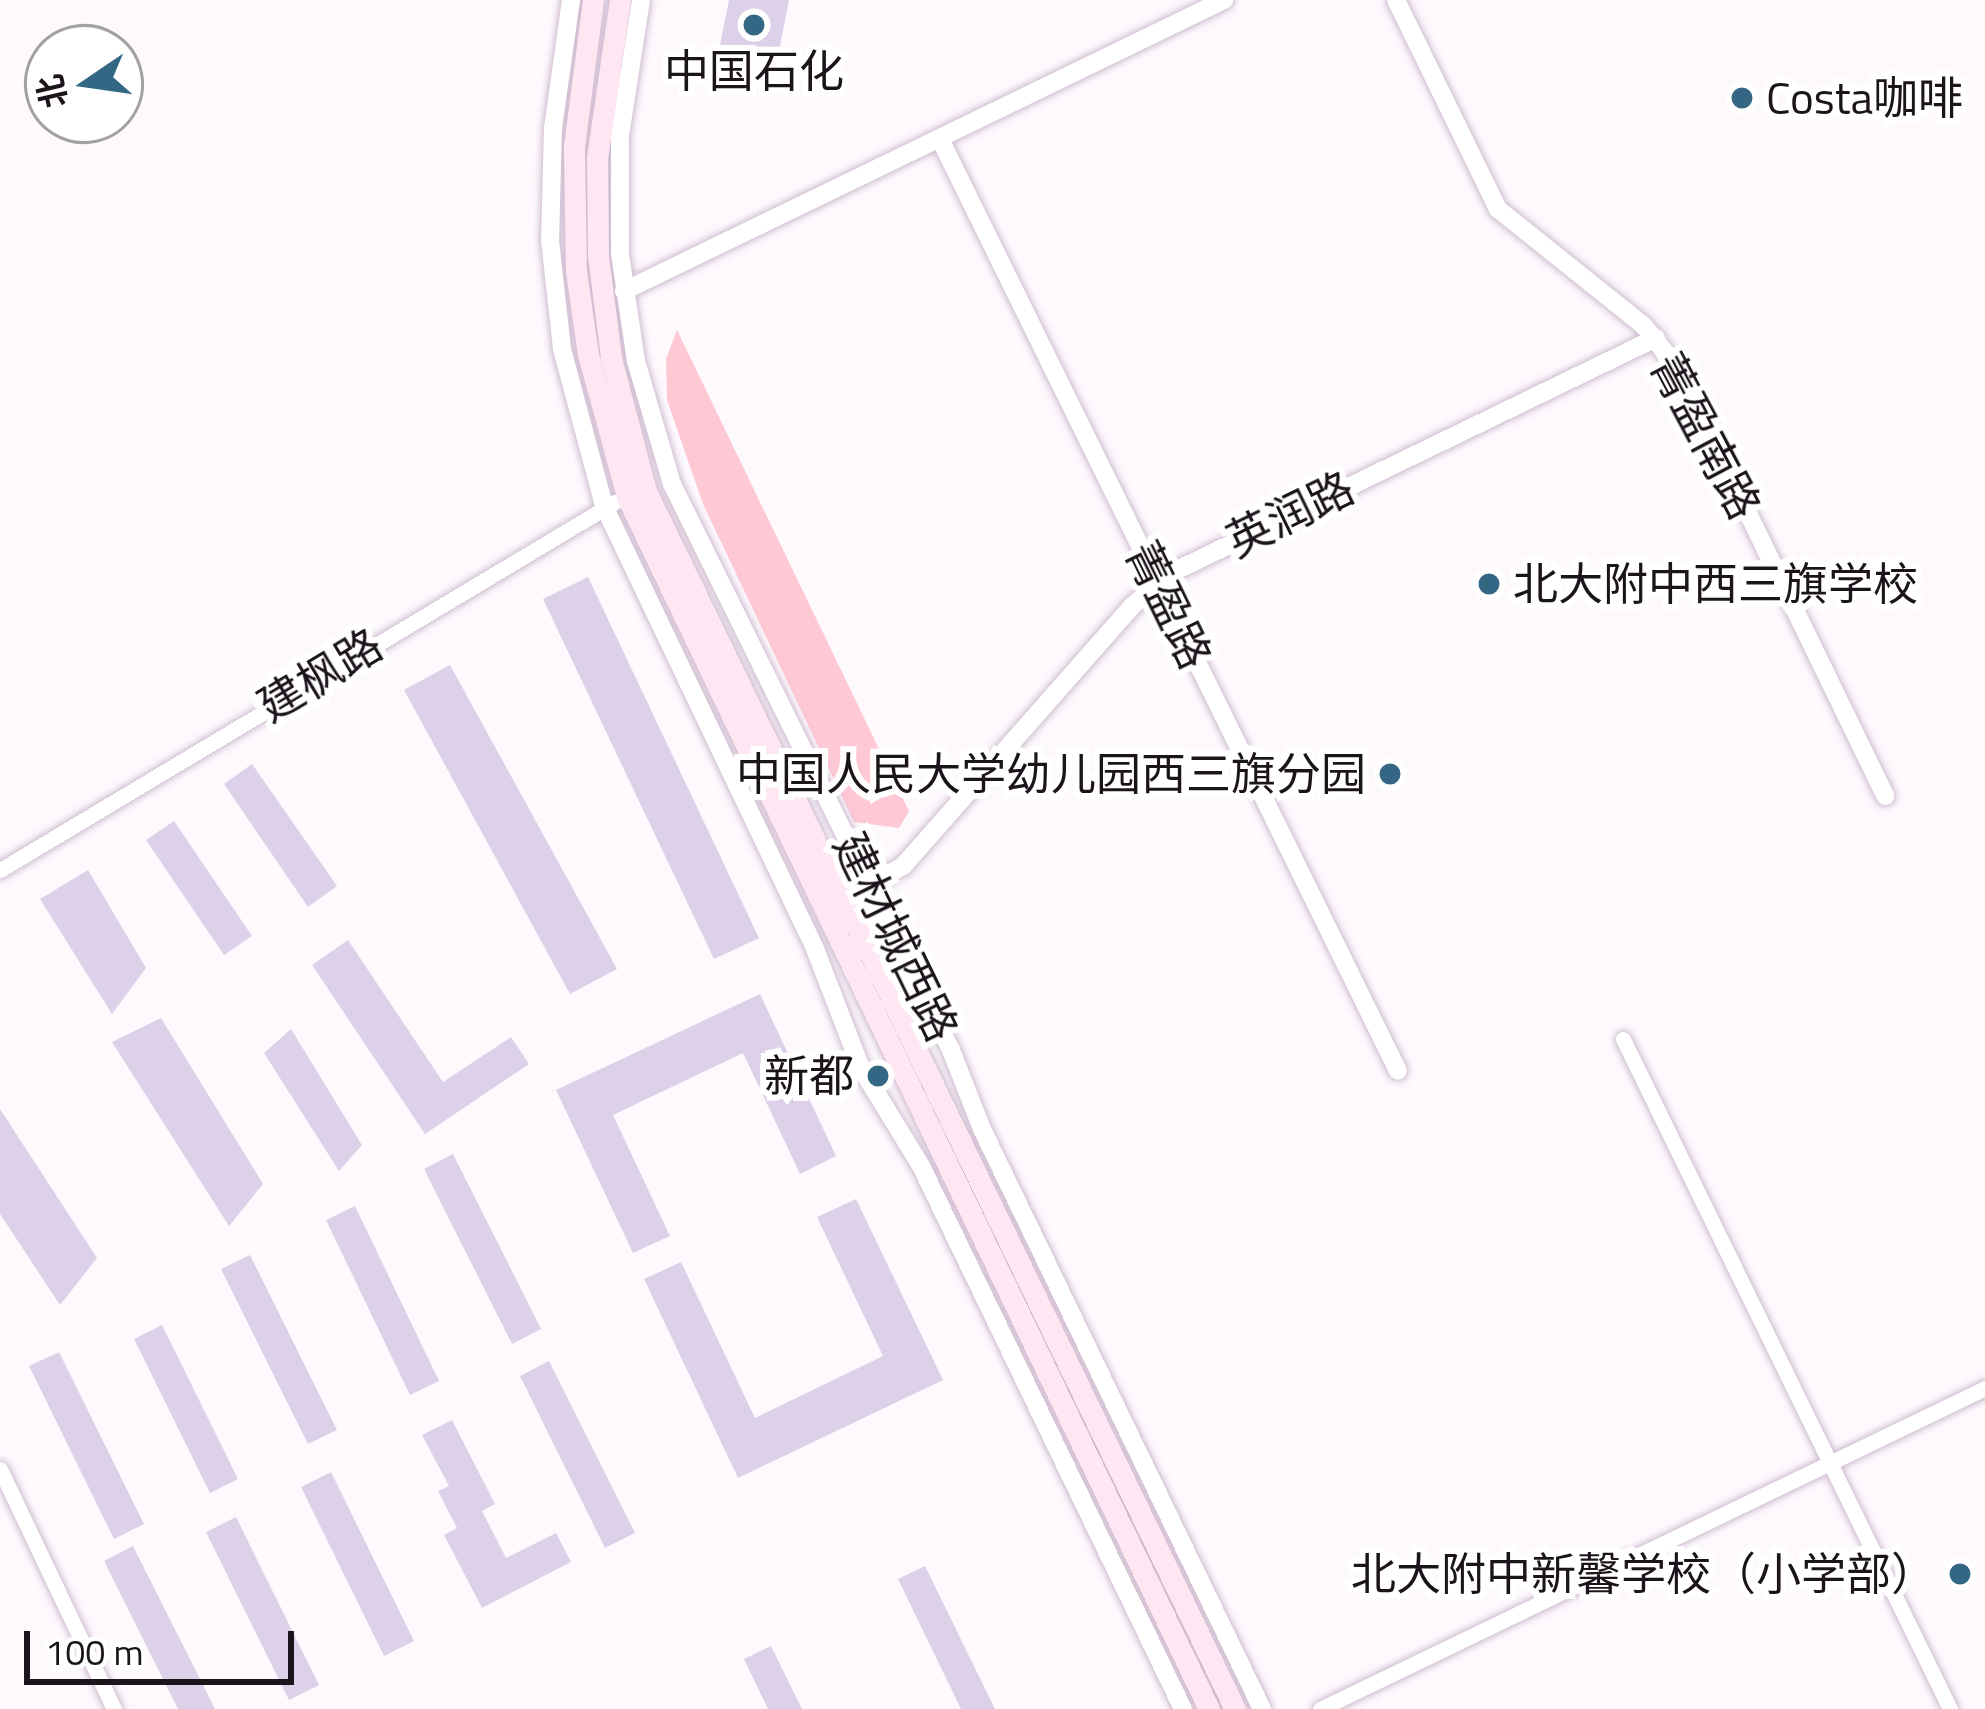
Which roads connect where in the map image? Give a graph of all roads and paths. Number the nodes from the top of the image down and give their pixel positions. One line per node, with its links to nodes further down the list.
1 (571, 0): 13 (street, 建材城西路)
2 (593, 0): 12 (main road, 建材城西路)
3 (620, 0): 11 (main road, 建材城西路)
4 (640, 0): 8 (street, 建材城西路)
5 (1224, 0): 7 (street)
6 (1396, 0): 10 (street, 菁盈南路)
7 (940, 139): 8 (street); 14 (street, 菁盈路)
8 (624, 291): 9 (street, 建材城西路)
9 (629, 329): 11 (street); 17 (street, 建材城西路)
10 (1656, 338): 14 (street, 英润路); 15 (street, 菁盈南路)
11 (627, 429): 12 (main road, 建材城西路)
12 (637, 494): 13 (street, 建枫路); 18 (main road, 建材城西路)
13 (604, 506): 16 (street, 建枫路); 25 (street, 建材城西路)
14 (1158, 582): 17 (street, 英润路); 20 (street, 菁盈路)
15 (1886, 796)
16 (0, 870)
17 (872, 886): 18 (street, 英润路); 28 (street, 建材城西路)
18 (833, 905): 26 (main road, 建材城西路); 27 (main road, 建材城西路)
19 (1623, 1039): 22 (street)
20 (1398, 1071)
21 (1985, 1388): 22 (street)
22 (1830, 1463): 29 (street); 30 (street)
23 (0, 1469): 24 (street)
24 (114, 1709)
25 (1183, 1709)
26 (1209, 1709)
27 (1235, 1709)
28 (1262, 1709)
29 (1320, 1709)
30 (1950, 1709)

